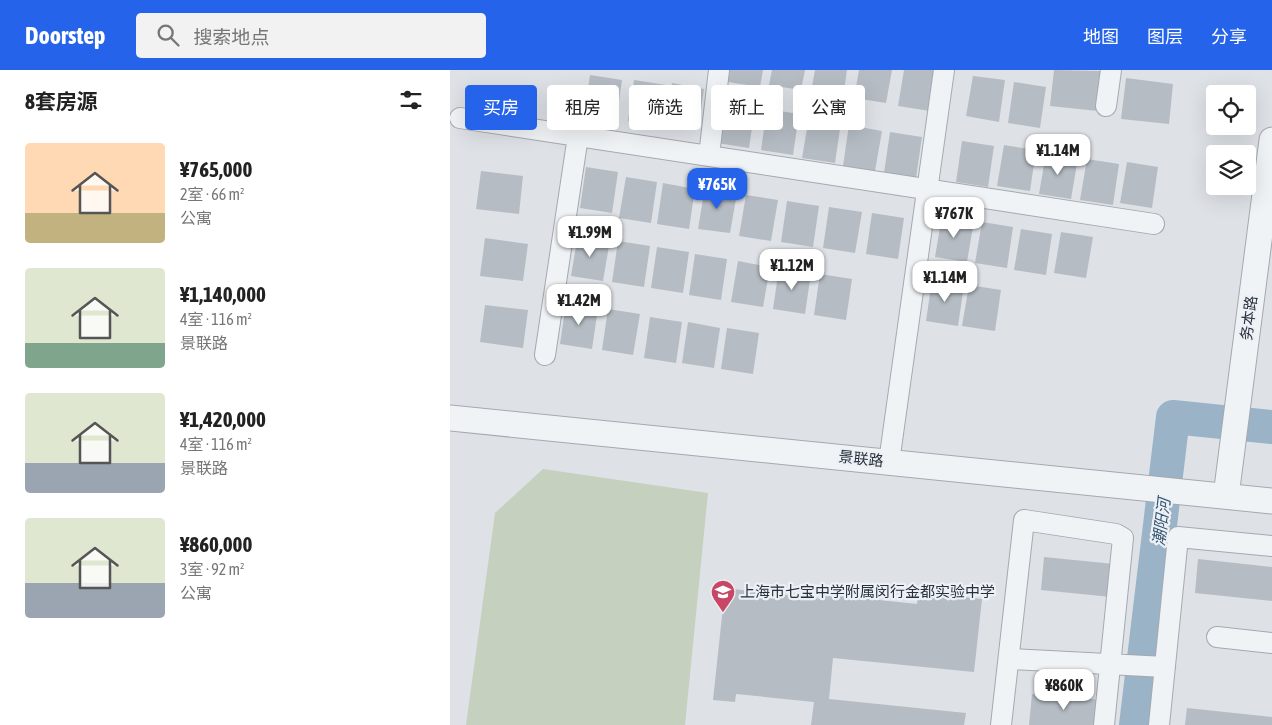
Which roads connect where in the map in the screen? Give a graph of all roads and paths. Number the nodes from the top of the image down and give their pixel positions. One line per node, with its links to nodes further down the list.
1 (719, 70): 8 (street)
2 (944, 70): 9 (street)
3 (1111, 70): 4 (street)
4 (1106, 106)
5 (460, 118): 6 (street)
6 (578, 136): 8 (street); 11 (street)
7 (1272, 140): 14 (street, 务本路)
8 (709, 156): 9 (street)
9 (927, 190): 10 (street); 13 (street)
10 (1154, 224)
11 (544, 355)
12 (450, 418): 13 (street, 景联路)
13 (889, 462): 14 (street, 景联路)
14 (1226, 496): 15 (street, 景联路)
15 (1272, 501)
16 (1272, 546): 21 (street)
17 (1217, 637): 18 (street)
18 (1272, 643)
19 (1008, 659): 20 (street); 20 (street); 22 (street)
20 (1115, 664): 21 (street); 23 (street)
21 (1165, 667): 24 (street)
22 (1001, 725)
23 (1104, 725)
24 (1159, 725)

